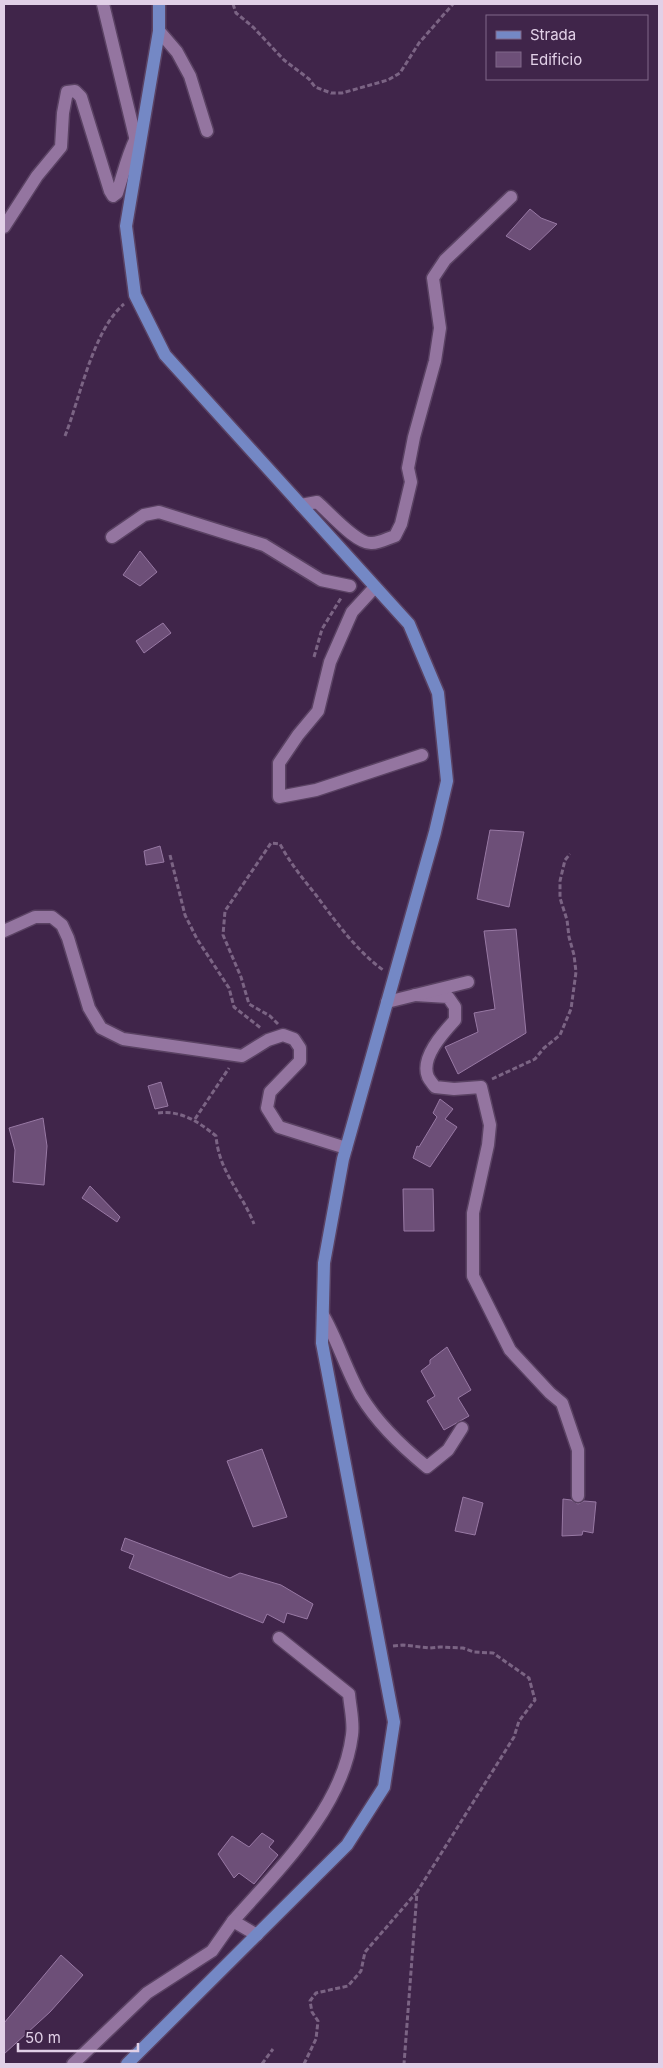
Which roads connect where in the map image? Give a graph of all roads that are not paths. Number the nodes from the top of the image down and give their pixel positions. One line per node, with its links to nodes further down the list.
1 (103, 4): 5 (street)
2 (159, 4): 3 (main road)
3 (159, 32): 4 (street); 6 (main road)
4 (208, 131)
5 (136, 138): 6 (street); 8 (street)
6 (139, 152): 9 (main road)
7 (511, 197): 9 (street)
8 (4, 227)
9 (301, 505): 12 (main road)
10 (112, 537): 11 (street)
11 (350, 586)
12 (375, 587): 13 (street); 17 (main road)
13 (422, 755)
14 (4, 931): 18 (street)
15 (468, 982): 16 (street)
16 (415, 995): 17 (street); 21 (street)
17 (387, 1002): 18 (main road)
18 (346, 1148): 19 (main road)
19 (323, 1315): 20 (street); 24 (main road)
20 (462, 1428)
21 (578, 1496)
22 (279, 1638): 23 (street)
23 (233, 1921): 24 (street); 25 (street)
24 (257, 1934): 26 (main road)
25 (73, 2064)
26 (127, 2064)

